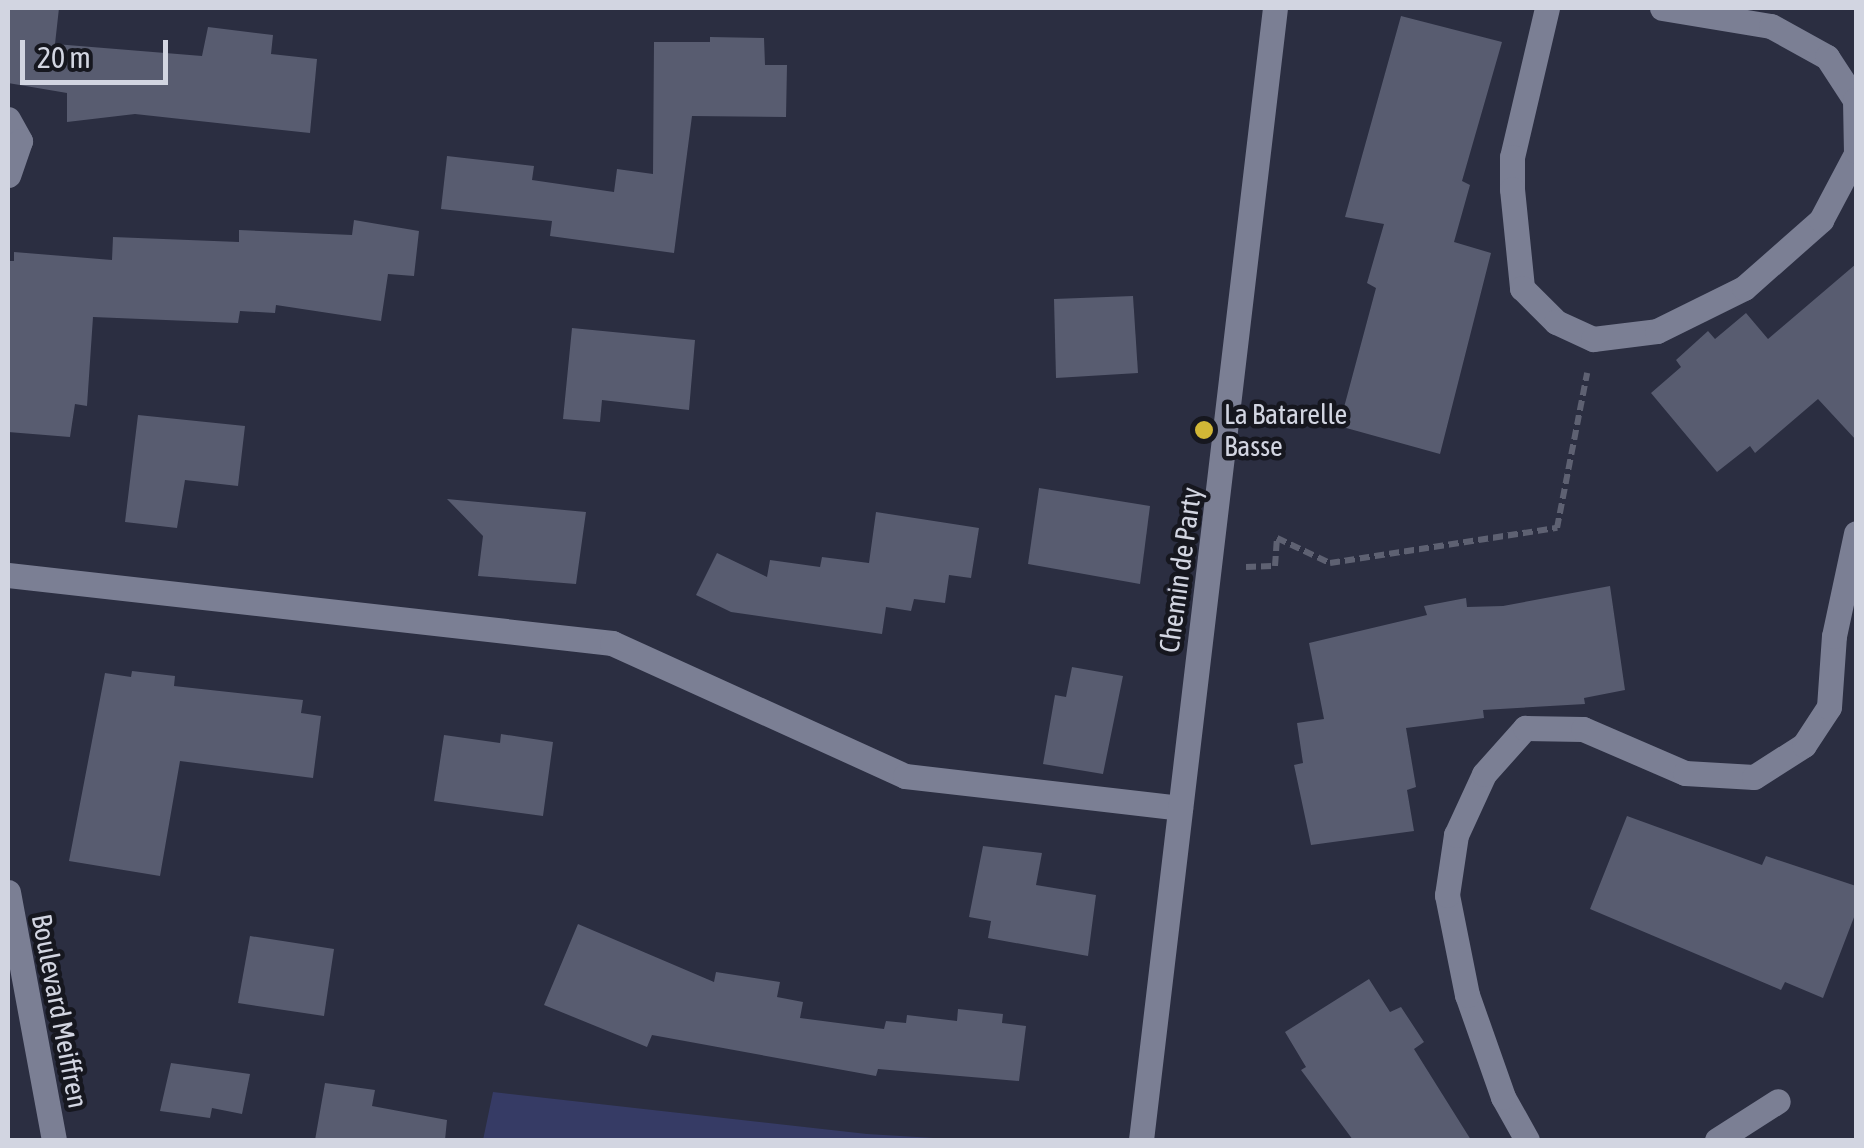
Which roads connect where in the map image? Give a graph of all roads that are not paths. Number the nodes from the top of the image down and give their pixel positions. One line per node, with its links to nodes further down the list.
1 (1275, 8): 9 (street, Chemin de Party)
2 (1547, 8): 5 (street)
3 (1662, 8): 5 (street)
4 (8, 119): 6 (street)
5 (1856, 152)
6 (8, 176)
7 (1856, 534): 14 (street)
8 (8, 575): 9 (street)
9 (1180, 808): 13 (street, Chemin de Party)
10 (8, 892): 12 (street, Boulevard Meiffren)
11 (1778, 1101): 15 (street)
12 (54, 1140)
13 (1141, 1140)
14 (1527, 1140)
15 (1717, 1140)

